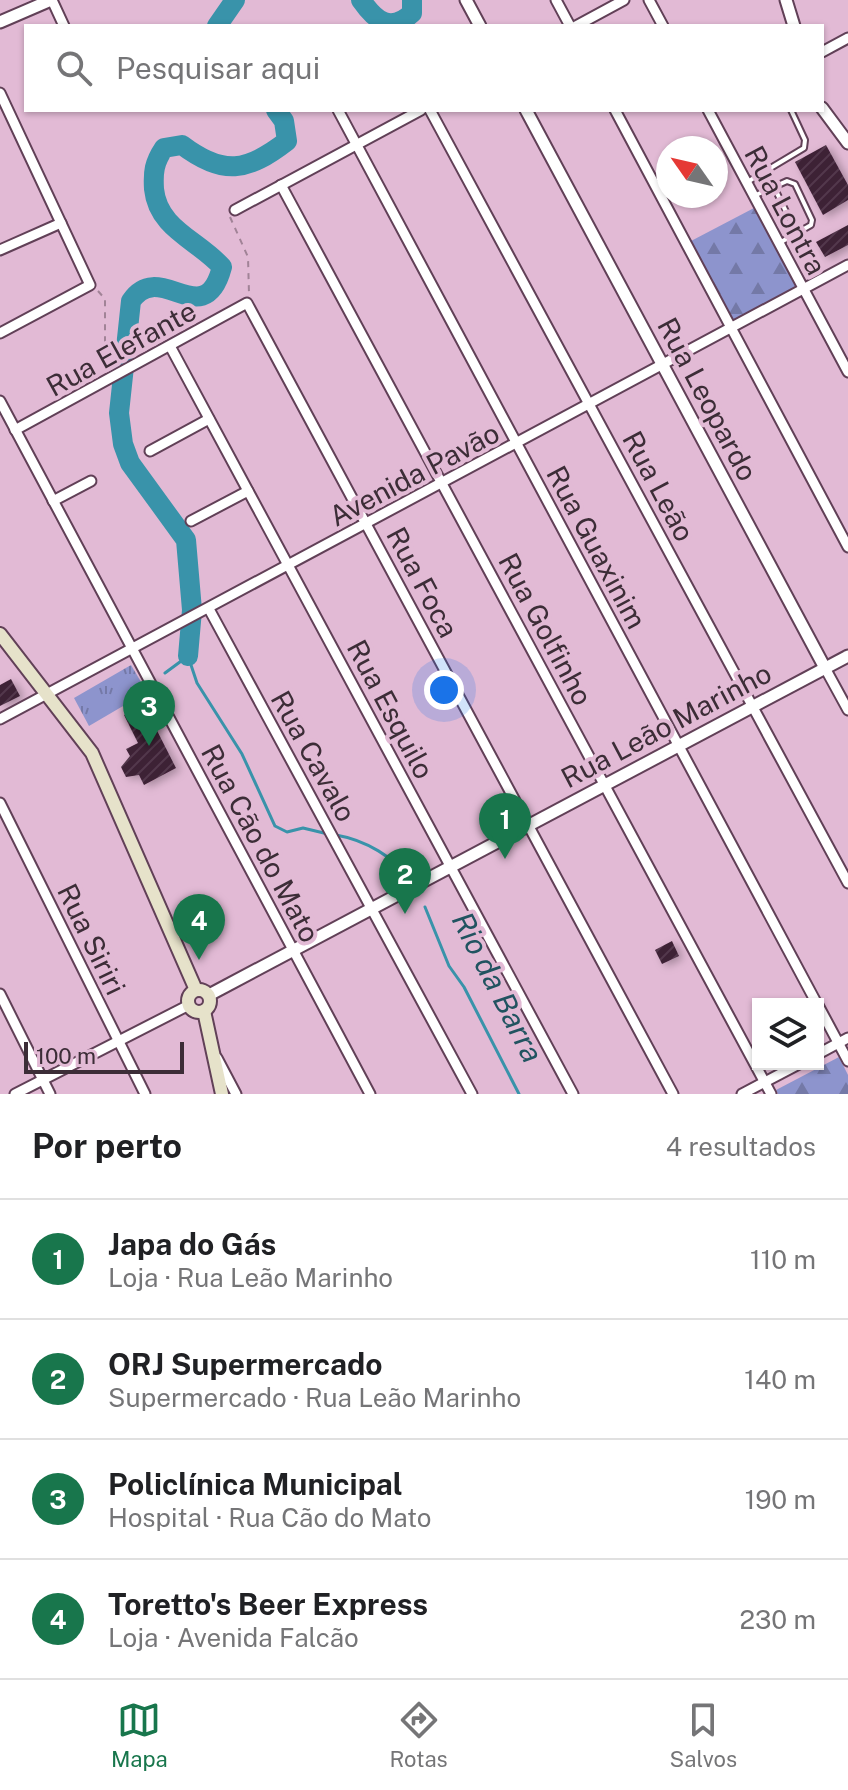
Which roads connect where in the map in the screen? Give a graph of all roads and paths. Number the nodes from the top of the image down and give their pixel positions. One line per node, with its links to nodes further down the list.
1 (52, 0): 7 (street); 8 (street)
2 (466, 0): 9 (street)
3 (556, 0): 10 (street)
4 (624, 0): 11 (street)
5 (649, 0): 12 (street)
6 (786, 0): 13 (street)
7 (0, 22)
8 (63, 24)
9 (479, 24)
10 (572, 24)
11 (577, 24)
12 (662, 24)
13 (793, 24)
14 (848, 38): 15 (street)
15 (824, 51)
16 (0, 93): 32 (street)
17 (824, 111): 25 (street)
18 (339, 112): 26 (street, Rua Guaxinim)
19 (417, 112): 26 (street)
20 (431, 112): 47 (street, Rua Leão)
21 (527, 112): 43 (street, Rua Leopardo)
22 (616, 112): 40 (street)
23 (709, 112): 27 (street, Rua Lontra)
24 (792, 112): 27 (lane)
25 (848, 143)
26 (357, 145): 28 (street); 50 (street, Rua Guaxinim)
27 (747, 183): 30 (street, Rua Lontra)
28 (281, 185): 31 (street); 53 (street, Rua Golfinho)
29 (774, 187): 30 (lane); 33 (lane); 33 (lane)
30 (754, 196): 34 (street, Rua Lontra)
31 (235, 210): 39 (path)
32 (61, 223): 35 (street); 37 (street)
33 (797, 234): 34 (lane)
34 (778, 243): 38 (street, Rua Lontra)
35 (0, 250)
36 (848, 265): 38 (street, Avenida Pavão)
37 (90, 285): 41 (street); 45 (path)
38 (804, 289): 40 (street, Avenida Pavão); 44 (street, Rua Lontra)
39 (247, 303): 42 (street, Rua Elefante); 57 (street, Rua Foca)
40 (731, 328): 43 (street, Avenida Pavão); 58 (street)
41 (0, 332)
42 (170, 346): 45 (street, Rua Elefante); 48 (street, Rua Esquilo)
43 (663, 365): 47 (street, Avenida Pavão); 64 (street, Rua Leopardo)
44 (848, 372)
45 (105, 381): 49 (street, Rua Elefante)
46 (0, 401): 49 (street, Rua Cão do Mato)
47 (589, 404): 50 (street, Avenida Pavão); 66 (street, Rua Leão)
48 (209, 419): 51 (street); 54 (street, Rua Esquilo)
49 (15, 430): 55 (street, Rua Cão do Mato)
50 (517, 443): 53 (street, Avenida Pavão); 69 (street, Rua Guaxinim)
51 (150, 451)
52 (91, 481): 55 (street)
53 (442, 483): 57 (street, Avenida Pavão); 70 (street, Rua Golfinho)
54 (248, 491): 56 (street); 59 (street, Rua Esquilo)
55 (53, 501): 62 (street, Rua Cão do Mato)
56 (191, 521)
57 (367, 524): 59 (street, Avenida Pavão); 72 (street, Rua Foca)
58 (848, 547)
59 (288, 566): 60 (street, Avenida Pavão); 73 (street, Rua Esquilo)
60 (209, 609): 62 (street, Avenida Pavão); 75 (street, Rua Cavalo)
61 (0, 634): 65 (main road)
62 (133, 650): 65 (street, Avenida Pavão); 76 (street, Rua Cão do Mato)
63 (848, 656): 64 (street, Rua Leão Marinho)
64 (825, 668): 66 (street, Rua Leão Marinho); 67 (street, Rua Leopardo)
65 (49, 694): 68 (street, Avenida Pavão); 77 (main road)
66 (752, 706): 69 (street, Rua Leão Marinho); 74 (street, Rua Leão)
67 (848, 710)
68 (0, 719)
69 (679, 746): 70 (street, Rua Leão Marinho); 79 (street, Rua Guaxinim)
70 (604, 785): 72 (street, Rua Leão Marinho); 90 (street, Rua Golfinho)
71 (0, 803): 84 (street, Rua Siriri)
72 (529, 825): 73 (street, Rua Leão Marinho); 99 (street, Rua Foca)
73 (451, 867): 75 (street, Rua Leão Marinho); 98 (street, Rua Esquilo)
74 (848, 883)
75 (372, 908): 76 (street, Rua Leão Marinho); 97 (street, Rua Cavalo)
76 (293, 950): 77 (street, Rua Leão Marinho); 96 (street, Rua Cão do Mato)
77 (203, 993): 80 (main road); 81 (main road)
78 (0, 994): 89 (street)
79 (814, 998)
80 (189, 1005): 81 (main road); 84 (street)
81 (204, 1011): 86 (main road)
82 (824, 1014): 83 (street, Rua Guaxinim)
83 (843, 1041): 85 (street); 87 (street, Rua Guaxinim)
84 (119, 1042): 89 (street); 93 (street, Rua Siriri)
85 (824, 1051)
86 (216, 1055): 94 (main road); 95 (street)
87 (848, 1061)
88 (788, 1070): 90 (street)
89 (43, 1080): 91 (street); 92 (street)
90 (765, 1082): 100 (street); 101 (street, Rua Golfinho)
91 (15, 1094)
92 (50, 1094)
93 (145, 1094)
94 (222, 1094)
95 (236, 1094)
96 (370, 1094)
97 (472, 1094)
98 (573, 1094)
99 (673, 1094)
100 (742, 1094)
101 (771, 1094)

